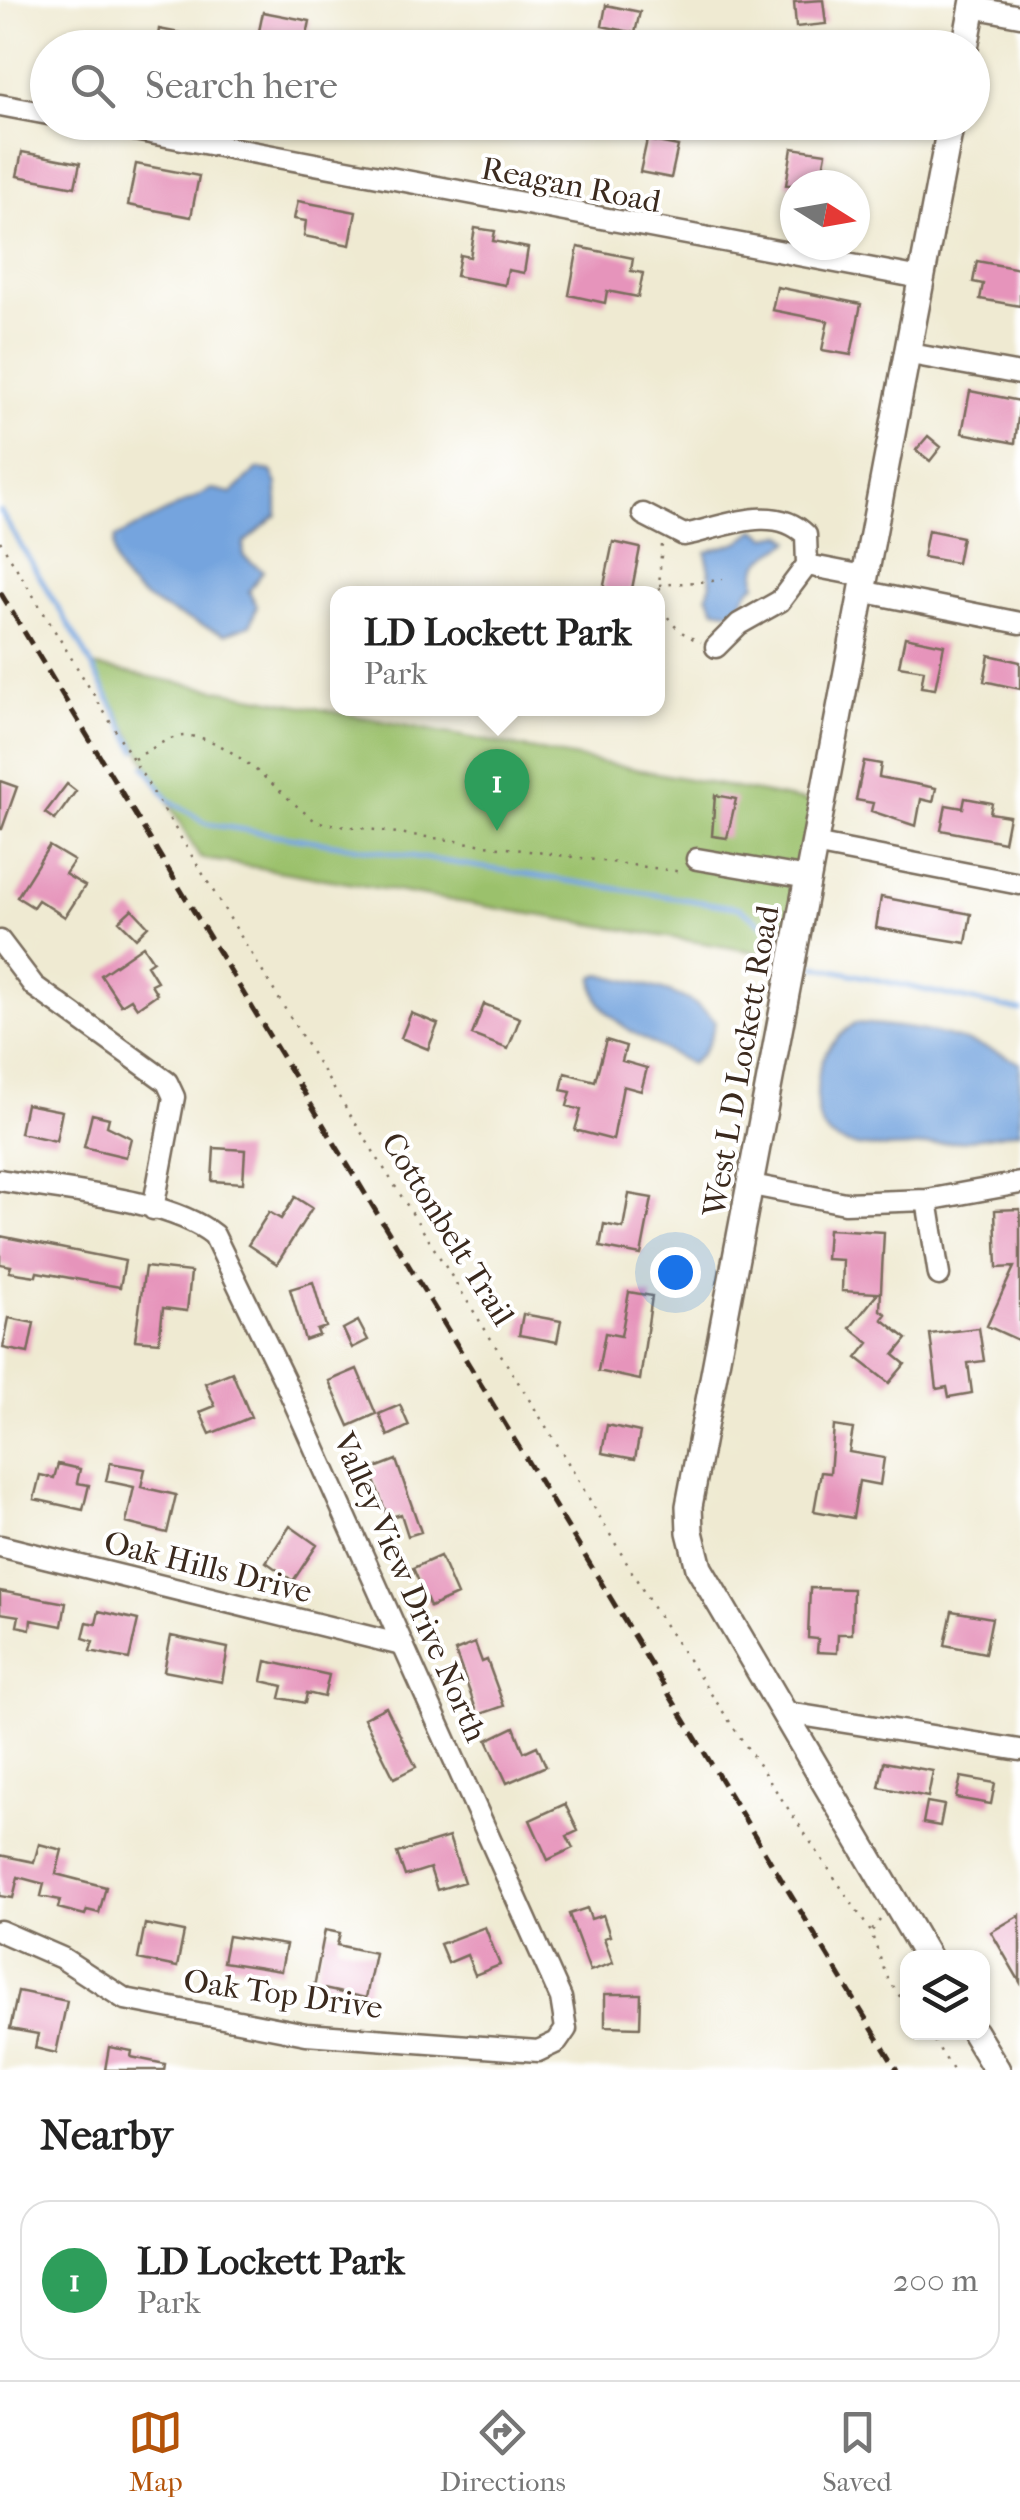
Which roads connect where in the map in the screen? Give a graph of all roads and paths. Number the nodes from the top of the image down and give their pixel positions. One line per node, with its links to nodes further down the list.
1 (973, 4): 2 (street); 3 (main road)
2 (1020, 16)
3 (968, 30)
4 (0, 105): 5 (street)
5 (30, 111)
6 (188, 140): 8 (street, Reagan Road)
7 (948, 140): 8 (main road, West L D Lockett Road)
8 (921, 278): 9 (main road, West L D Lockett Road)
9 (905, 353): 10 (street); 16 (main road, West L D Lockett Road)
10 (1020, 374)
11 (643, 514): 14 (street)
12 (663, 540): 17 (path)
13 (0, 541): 21 (path, Cottonbelt Trail)
14 (808, 565): 16 (street); 20 (street)
15 (723, 580): 17 (path)
16 (863, 583): 19 (street); 22 (main road, West L D Lockett Road)
17 (657, 585)
18 (665, 611): 20 (path)
19 (1020, 623)
20 (716, 648)
21 (133, 760): 23 (path); 39 (path, Cottonbelt Trail)
22 (814, 844): 24 (main road, West L D Lockett Road); 25 (street)
23 (697, 858): 24 (street)
24 (808, 878): 29 (main road, West L D Lockett Road)
25 (1020, 884)
26 (0, 941): 31 (street)
27 (0, 1180): 31 (street, Valley View Drive North)
28 (1020, 1183): 30 (street)
29 (752, 1185): 30 (street); 35 (main road, West L D Lockett Road)
30 (927, 1200): 32 (street)
31 (153, 1209): 34 (street, Valley View Drive North)
32 (940, 1275)
33 (0, 1546): 34 (street, Oak Hills Drive)
34 (402, 1645): 42 (street, Valley View Drive North)
35 (782, 1712): 36 (street); 37 (main road, West L D Lockett Road)
36 (1020, 1750)
37 (895, 1905): 39 (path); 40 (main road, West L D Lockett Road)
38 (0, 1931): 42 (street, Oak Top Drive)
39 (871, 1932): 41 (path, Cottonbelt Trail)
40 (923, 1950)
41 (900, 1997)
42 (566, 2028)
43 (933, 2040): 45 (path)
44 (979, 2040): 46 (main road)
45 (954, 2070)
46 (997, 2070)

